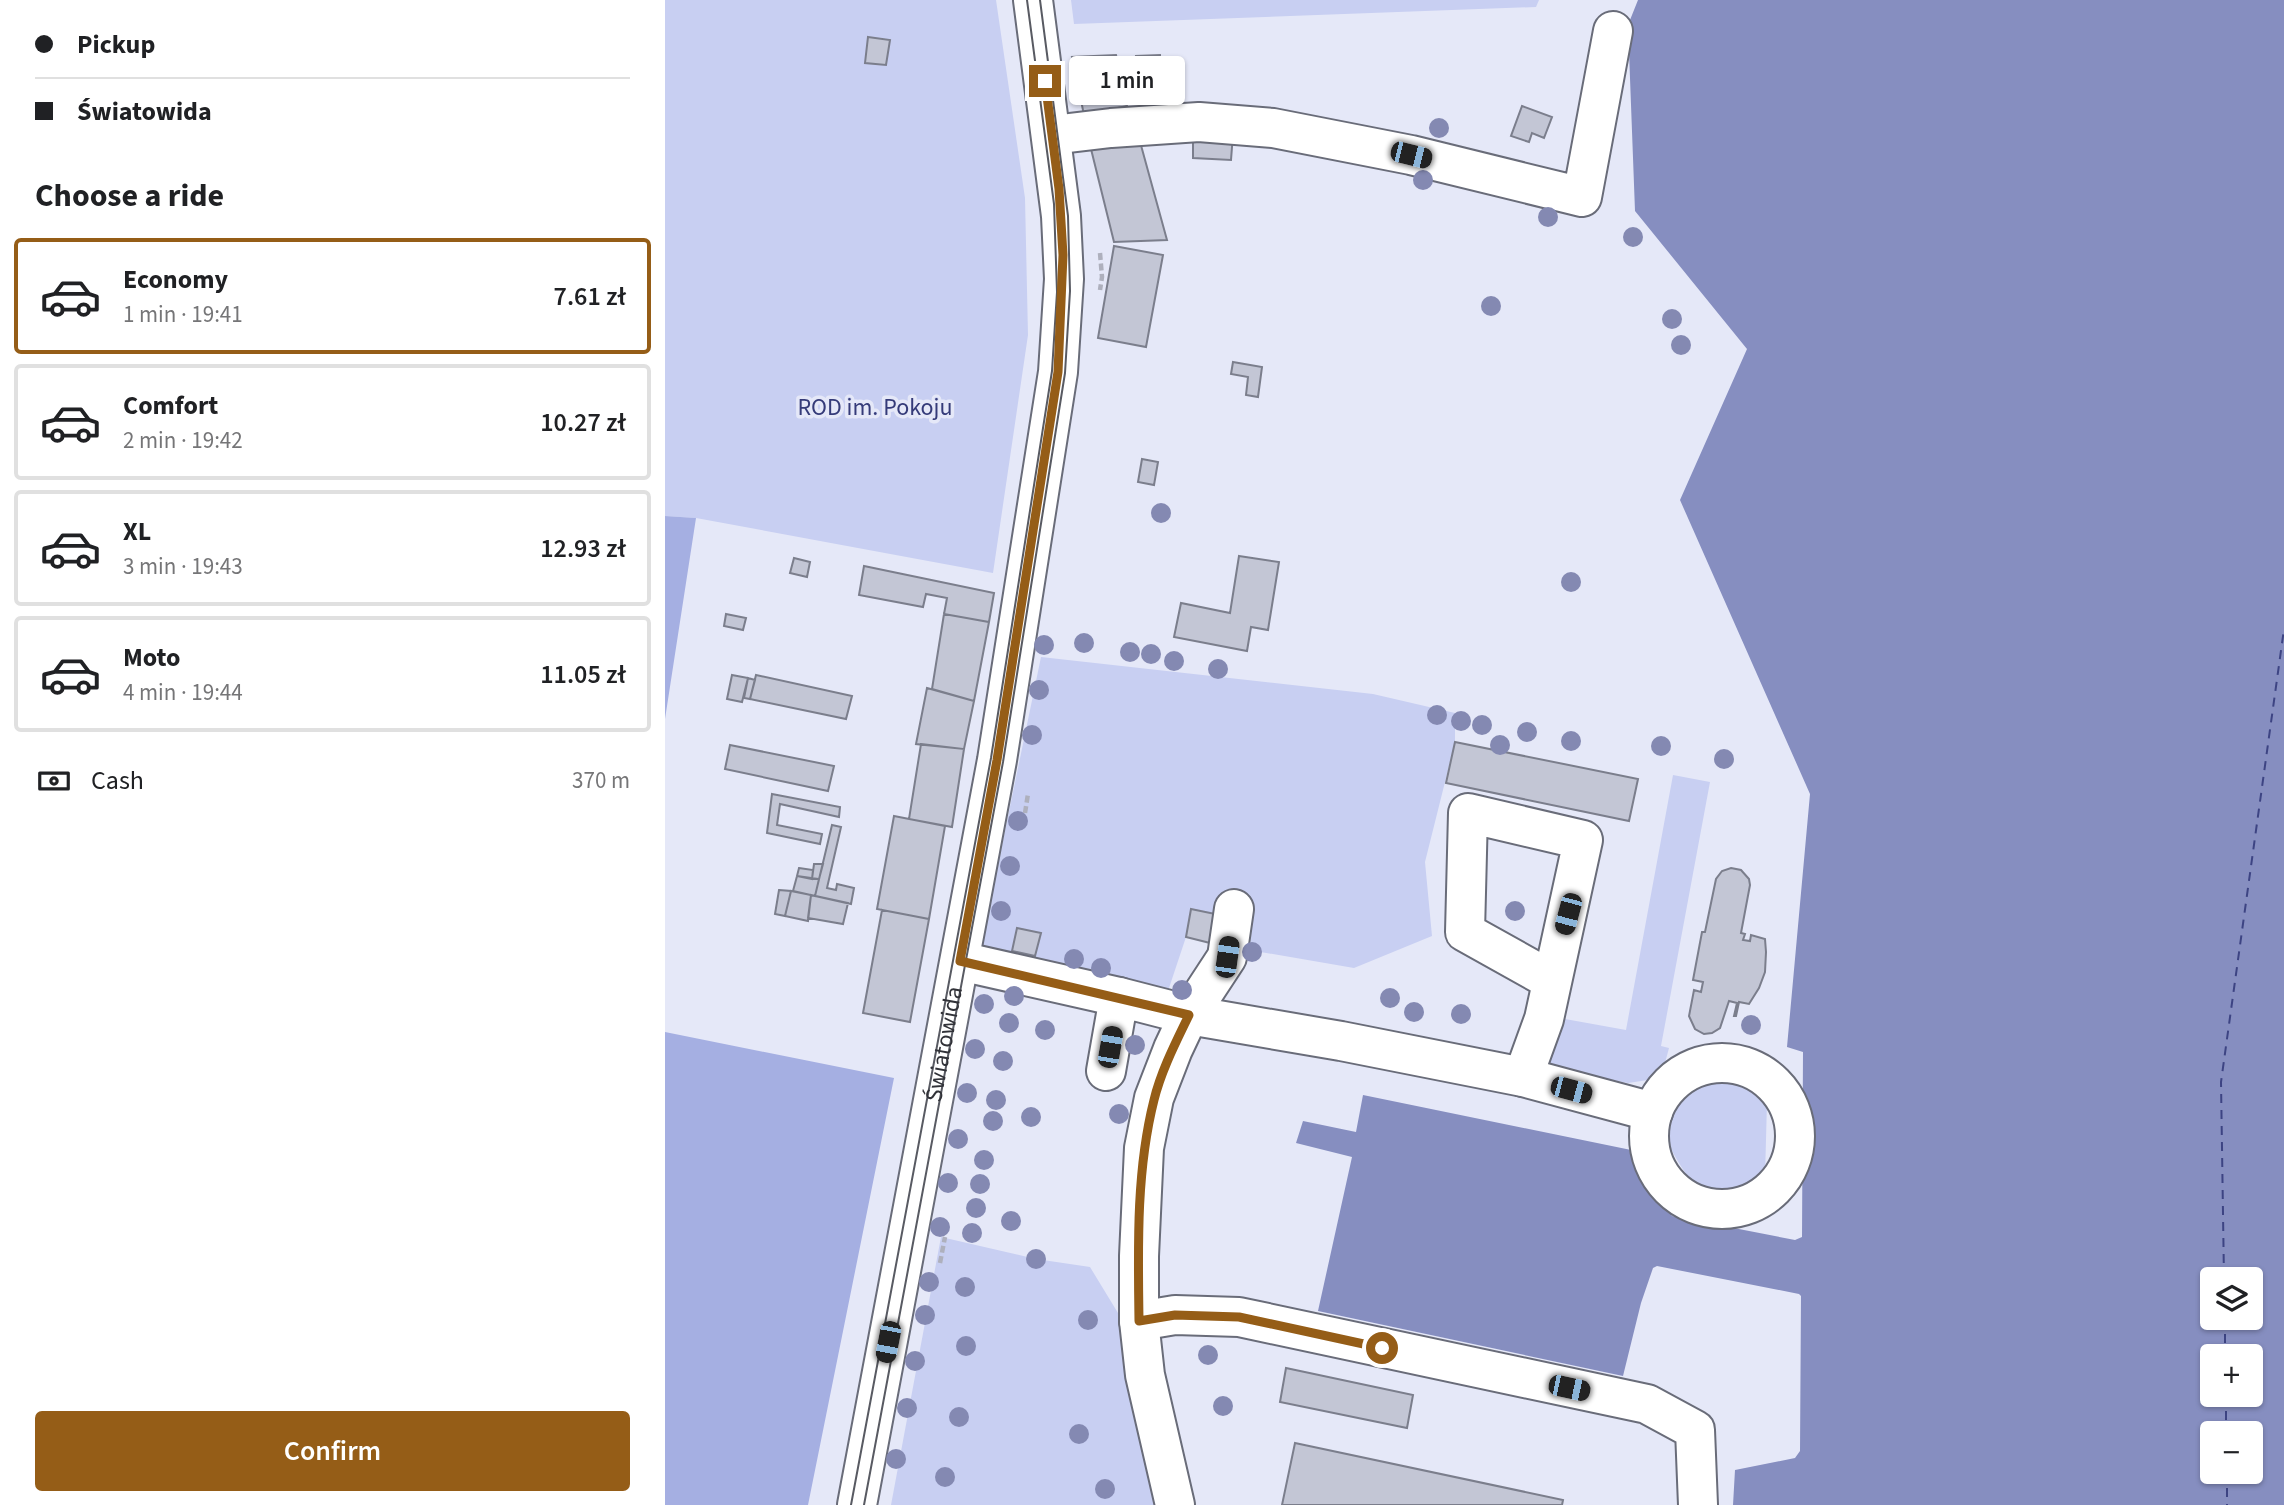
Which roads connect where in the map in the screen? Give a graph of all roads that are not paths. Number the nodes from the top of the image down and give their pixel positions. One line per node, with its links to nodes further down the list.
1 (1033, 0): 3 (street, Światowida)
2 (1613, 31): 3 (street)
3 (1052, 135): 5 (street, Światowida)
4 (1234, 909): 8 (street)
5 (960, 961): 7 (street); 13 (street, Światowida)
6 (1551, 980): 10 (street)
7 (1119, 997): 8 (street); 9 (street)
8 (1189, 1015): 10 (street); 12 (street)
9 (1106, 1072)
10 (1523, 1077): 11 (street)
11 (1653, 1112)
12 (1139, 1321): 14 (street); 15 (street)
13 (857, 1505)
14 (1175, 1505)
15 (1698, 1505)

